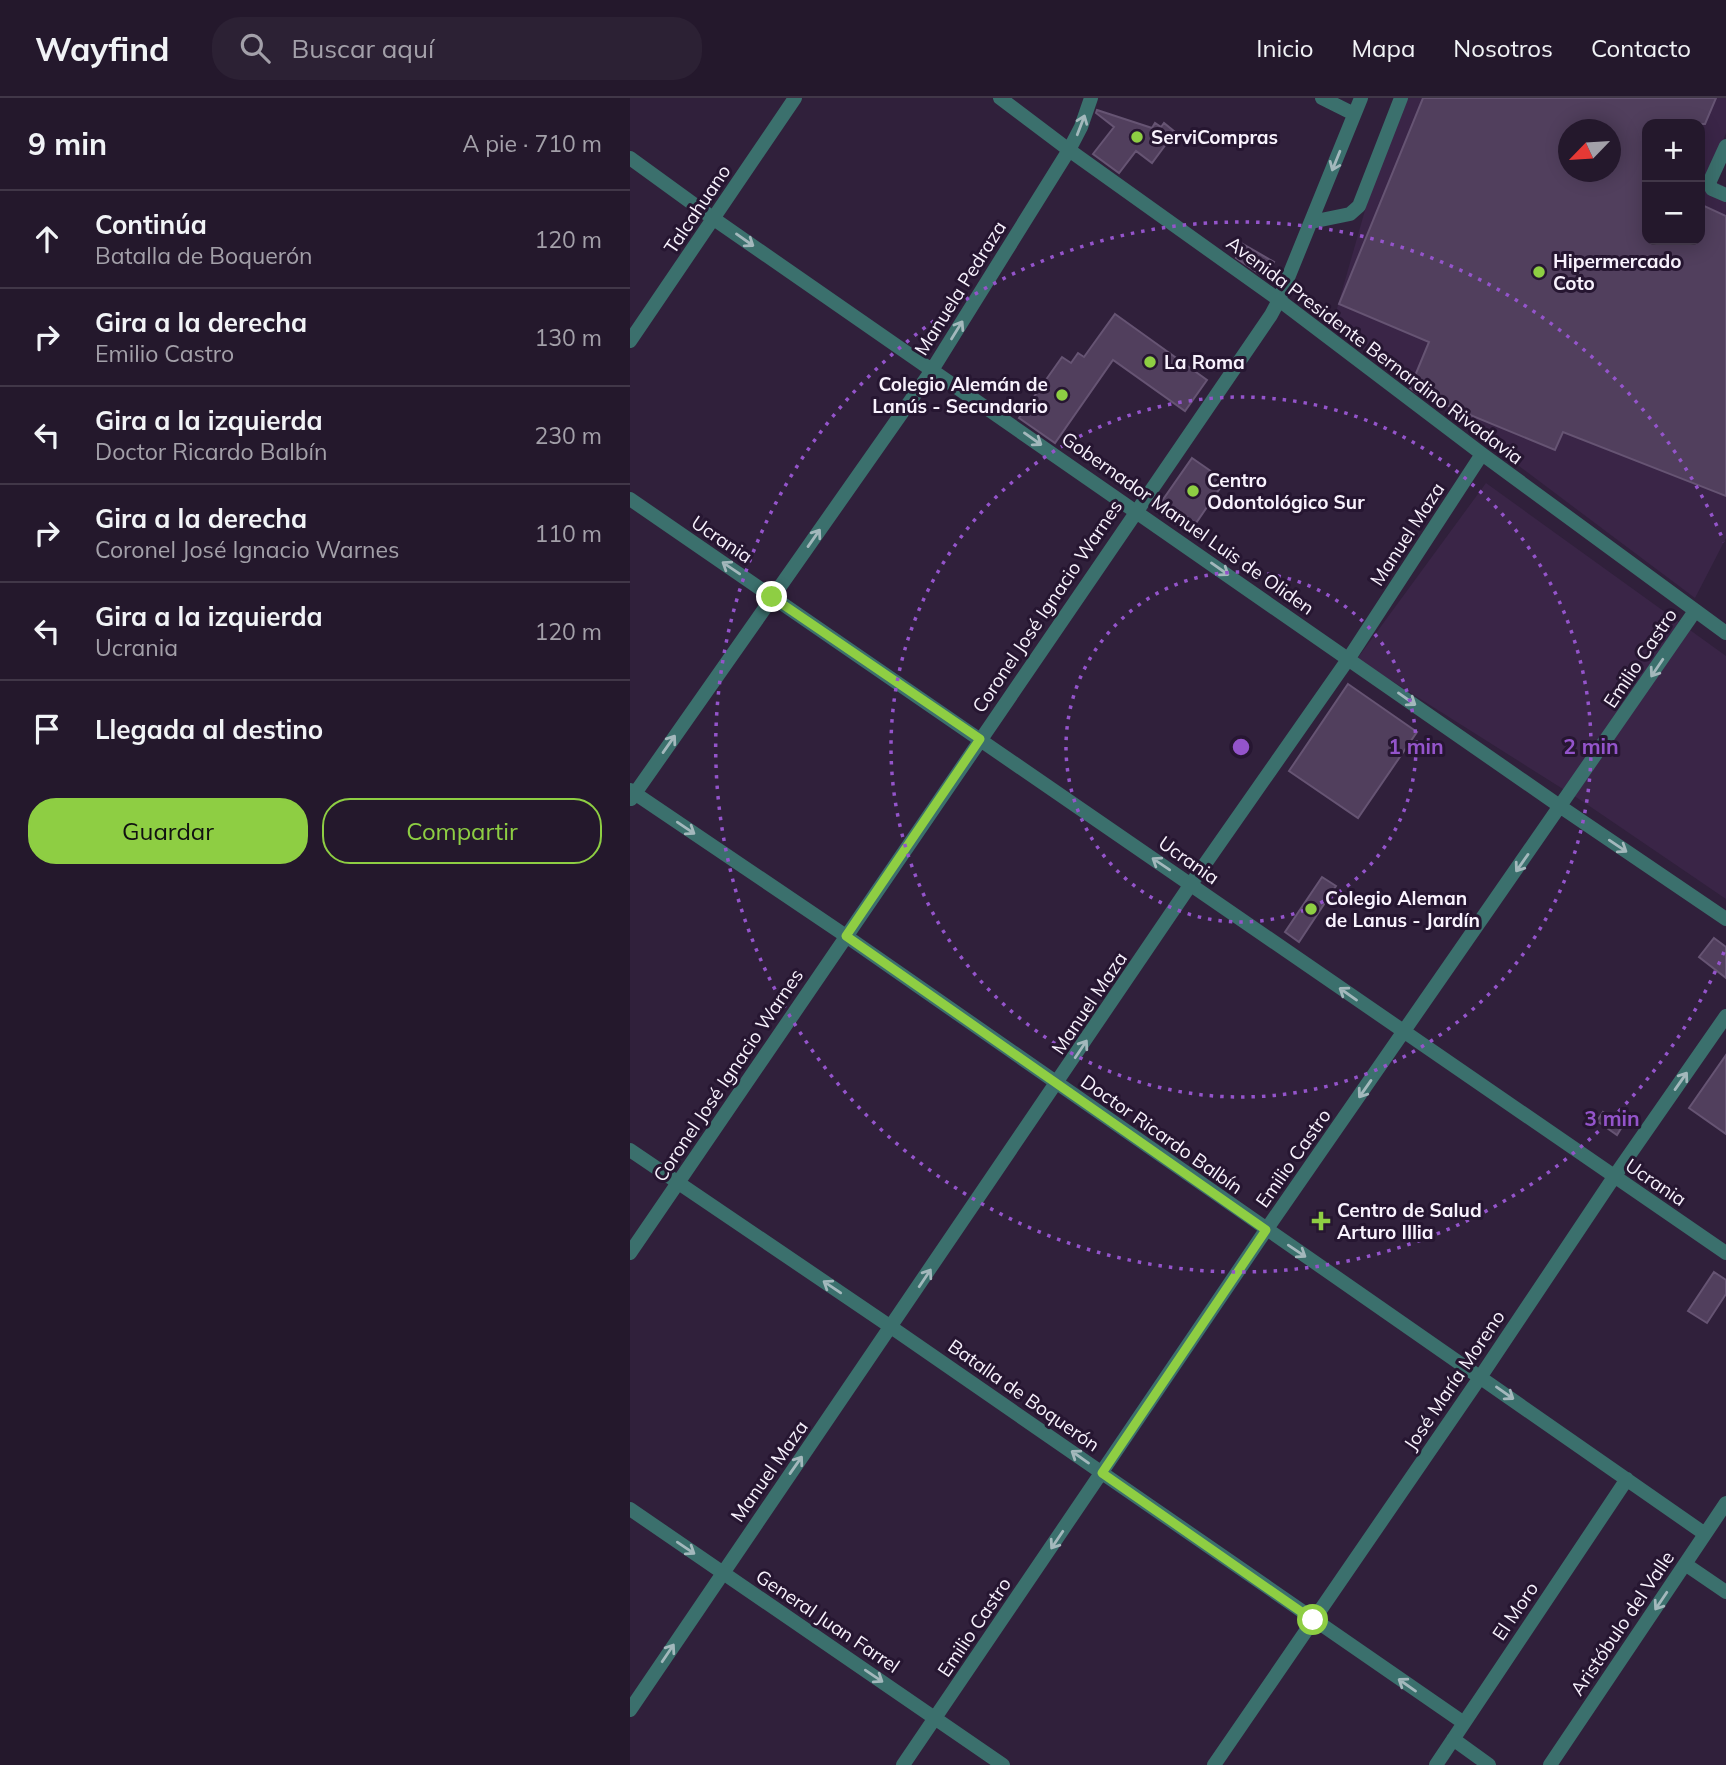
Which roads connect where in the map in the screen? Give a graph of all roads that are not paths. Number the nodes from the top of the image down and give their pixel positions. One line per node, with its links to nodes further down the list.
1 (795, 98): 12 (street, Talcahuano)
2 (1000, 98): 9 (street, Avenida Presidente Bernardino Rivadavia)
3 (1091, 98): 9 (street, Manuela Pedraza, one-way to 3)
4 (1322, 98): 7 (street)
5 (1361, 98): 7 (street, Coronel José Ignacio Warnes)
6 (1401, 98): 13 (street)
7 (1354, 114): 13 (street, Coronel José Ignacio Warnes, one-way to 13)
8 (1726, 146): 11 (street)
9 (1069, 150): 14 (street, Avenida Presidente Bernardino Rivadavia); 16 (street, Manuela Pedraza, one-way to 9)
10 (630, 158): 12 (street, Gobernador Manuel Luis de Oliden)
11 (1726, 195)
12 (714, 219): 15 (street, Talcahuano); 16 (street, Gobernador Manuel Luis de Oliden, one-way to 16)
13 (1311, 222): 14 (street, Coronel José Ignacio Warnes)
14 (1279, 300): 17 (street, Avenida Presidente Bernardino Rivadavia); 19 (street, Coronel José Ignacio Warnes)
15 (630, 341)
16 (932, 370): 19 (street, Gobernador Manuel Luis de Oliden, one-way to 19); 20 (street, Manuela Pedraza, one-way to 16)
17 (1482, 454): 21 (street, Avenida Presidente Bernardino Rivadavia); 23 (street, Manuel Maza)
18 (630, 499): 20 (street, Ucrania, one-way to 18)
19 (1136, 510): 23 (street, Gobernador Manuel Luis de Oliden, one-way to 23); 24 (street, Coronel José Ignacio Warnes)
20 (772, 597): 24 (street, Ucrania); 25 (street, Manuela Pedraza, one-way to 20)
21 (1695, 611): 22 (street, Avenida Presidente Bernardino Rivadavia); 26 (street, Emilio Castro, one-way to 26)
22 (1726, 633)
23 (1349, 658): 26 (street, Gobernador Manuel Luis de Oliden, one-way to 26); 27 (street, Manuel Maza)
24 (980, 739): 27 (street, Ucrania, one-way to 24); 29 (street, Coronel José Ignacio Warnes)
25 (632, 795): 29 (street, Doctor Ricardo Balbín, one-way to 29)
26 (1561, 807): 28 (street, Gobernador Manuel Luis de Oliden, one-way to 28); 31 (street, Emilio Castro, one-way to 31)
27 (1191, 884): 31 (street, Ucrania, one-way to 27); 32 (street, Manuel Maza, one-way to 27)
28 (1726, 919)
29 (846, 936): 32 (street, Doctor Ricardo Balbín); 35 (street, Coronel José Ignacio Warnes)
30 (1726, 1016): 34 (street, José María Moreno, one-way to 30)
31 (1404, 1033): 34 (street, Ucrania); 36 (street, Emilio Castro, one-way to 36)
32 (1057, 1084): 36 (street, Doctor Ricardo Balbín); 39 (street, Manuel Maza, one-way to 32)
33 (630, 1150): 35 (street, Batalla de Boquerón)
34 (1614, 1177): 38 (street, Ucrania); 40 (street, José María Moreno)
35 (677, 1183): 37 (street, Coronel José Ignacio Warnes); 39 (street, Batalla de Boquerón, one-way to 35)
36 (1266, 1230): 40 (street, Doctor Ricardo Balbín, one-way to 40); 41 (street, Emilio Castro)
37 (630, 1253)
38 (1726, 1253)
39 (891, 1327): 41 (street, Batalla de Boquerón, one-way to 39); 47 (street, Manuel Maza, one-way to 39)
40 (1481, 1376): 42 (street, Doctor Ricardo Balbín, one-way to 42); 49 (street, José María Moreno)
41 (1102, 1473): 49 (street, Batalla de Boquerón); 51 (street, Emilio Castro, one-way to 51)
42 (1627, 1479): 45 (street, Doctor Ricardo Balbín); 52 (street, El Moro)
43 (1726, 1503): 45 (street, Aristóbulo del Valle)
44 (630, 1509): 47 (street, General Juan Farrel, one-way to 47)
45 (1705, 1534): 46 (street, Aristóbulo del Valle)
46 (1685, 1564): 48 (street); 59 (street, Aristóbulo del Valle, one-way to 59)
47 (723, 1572): 50 (street, Manuel Maza, one-way to 47); 51 (street, General Juan Farrel, one-way to 51)
48 (1726, 1592)
49 (1313, 1620): 52 (street, Batalla de Boquerón, one-way to 49); 56 (street, José María Moreno)
50 (630, 1710)
51 (935, 1718): 54 (street, Emilio Castro); 55 (street, General Juan Farrel)
52 (1464, 1723): 53 (street, El Moro)
53 (1453, 1739): 57 (street, El Moro); 58 (street)
54 (903, 1765)
55 (1003, 1765)
56 (1214, 1765)
57 (1436, 1765)
58 (1489, 1765)
59 (1550, 1765)

